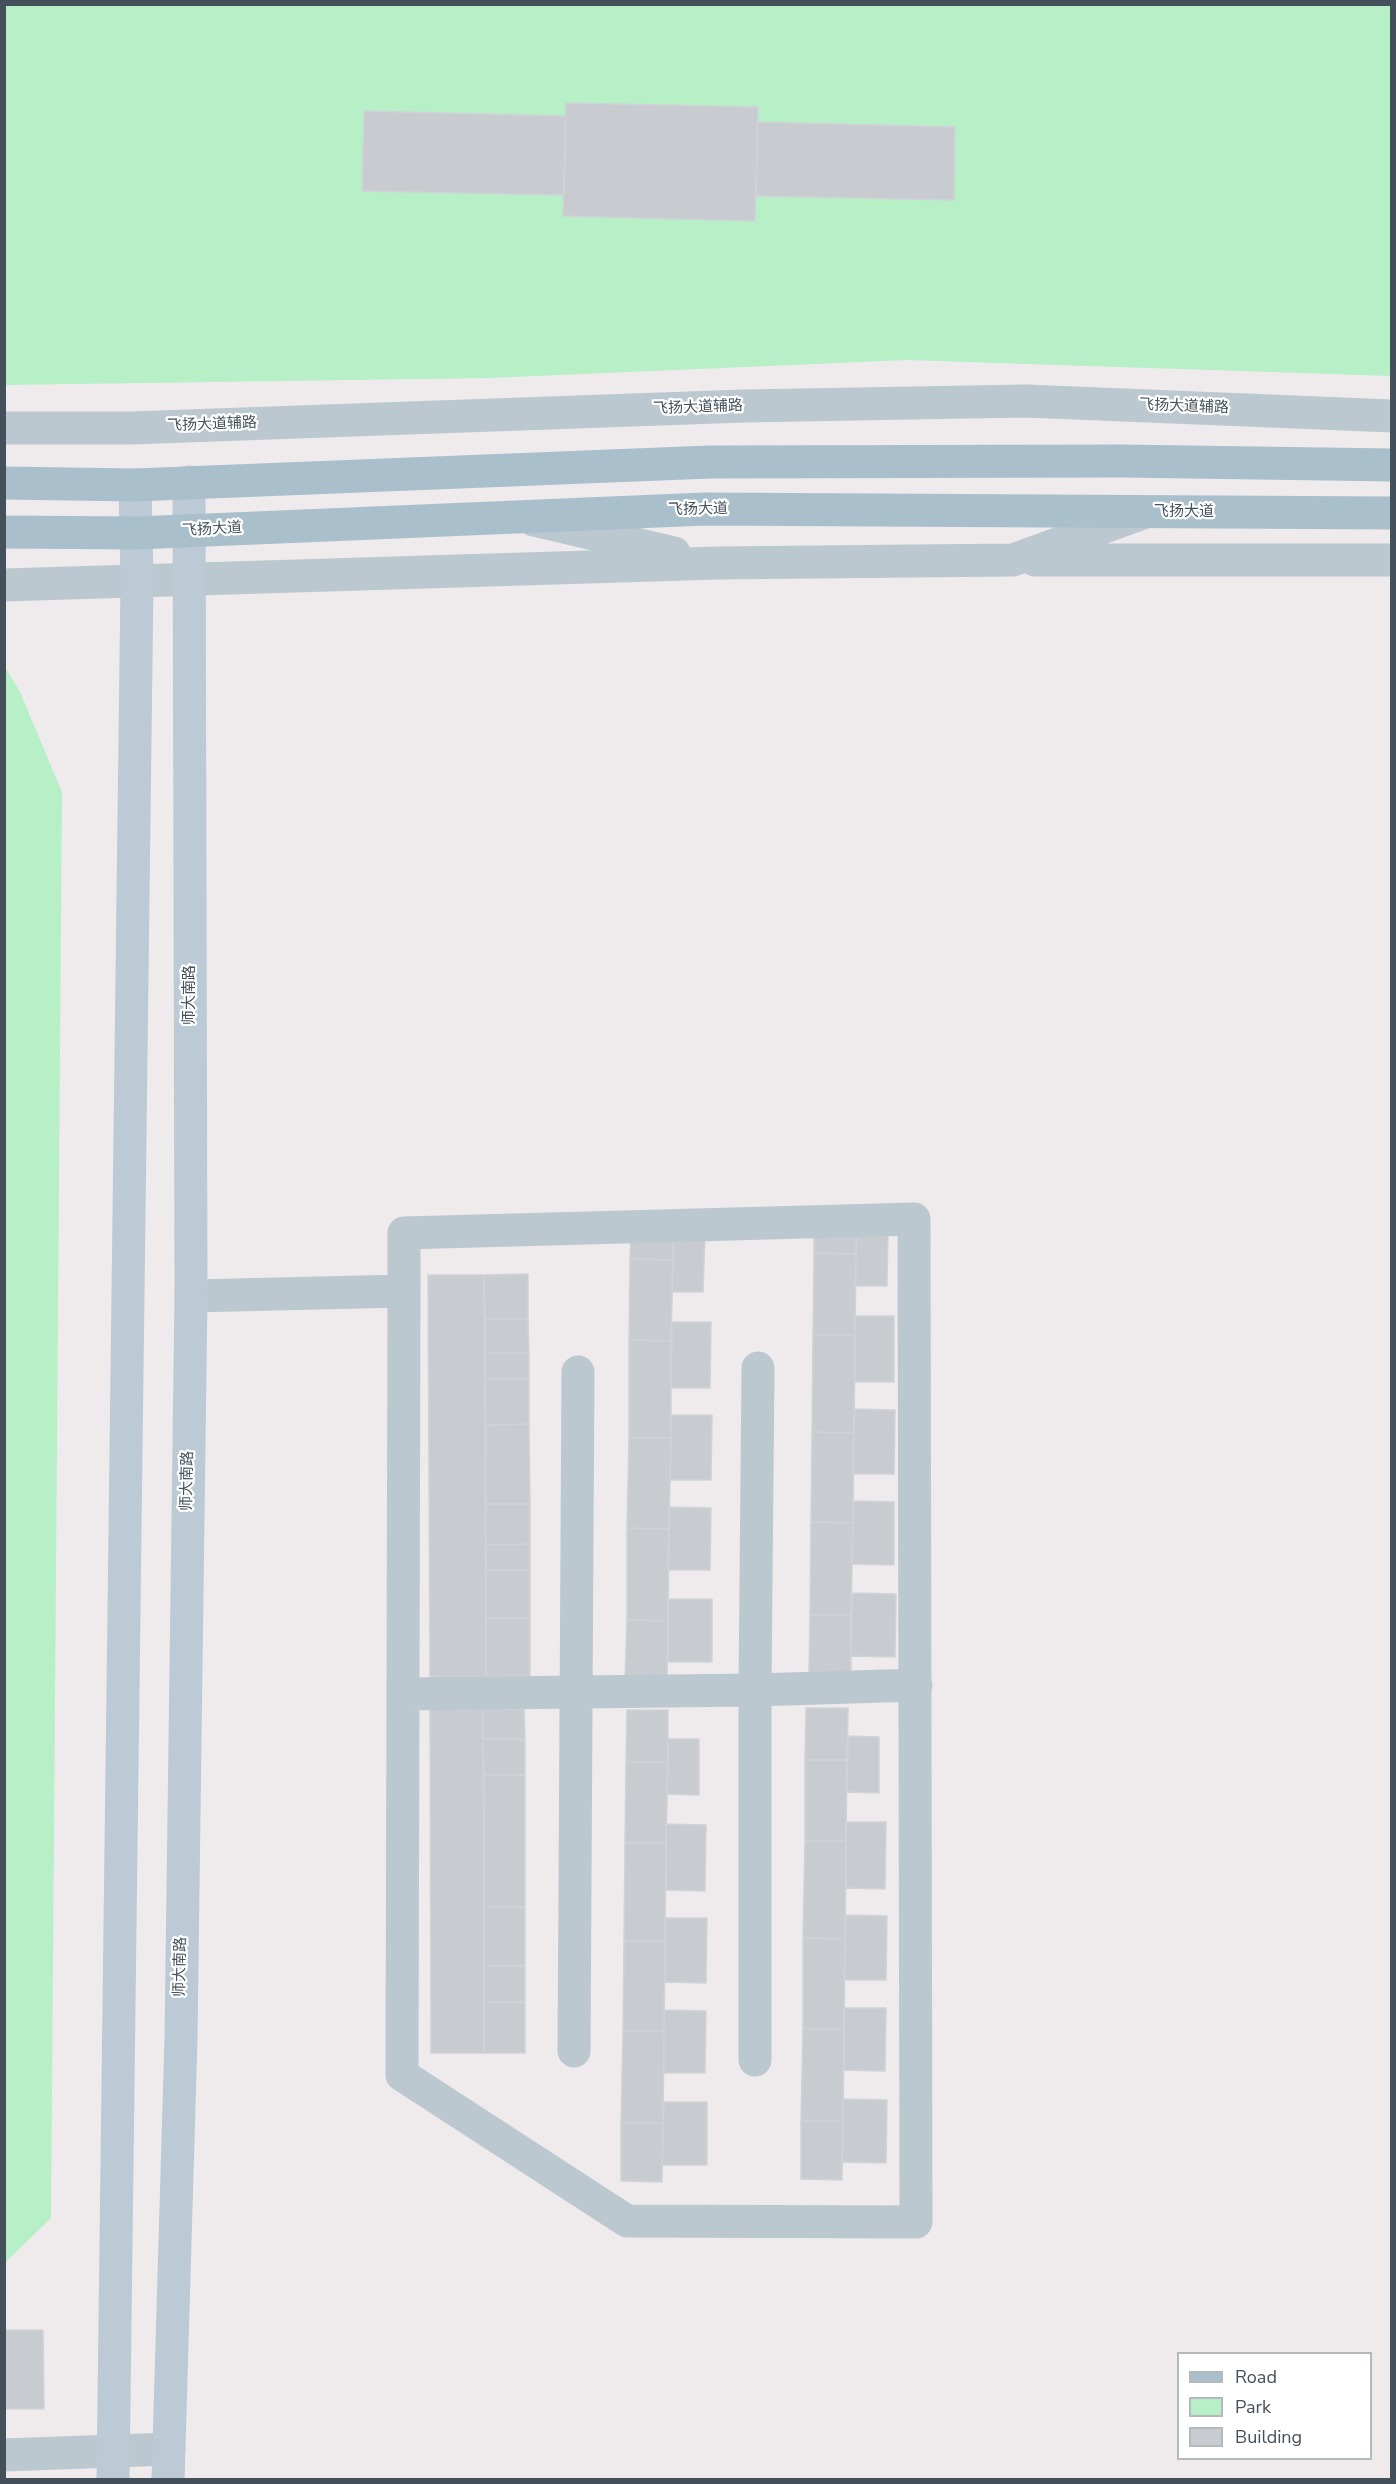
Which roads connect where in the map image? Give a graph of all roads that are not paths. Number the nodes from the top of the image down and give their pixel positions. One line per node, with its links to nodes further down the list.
1 (1392, 416): 2 (street, 飞扬大道辅路)
2 (4, 428)
3 (1392, 465): 4 (main road)
4 (189, 482): 6 (main road); 10 (main road, 师大南路)
5 (4, 483): 6 (main road)
6 (135, 485): 12 (main road)
7 (1145, 512): 8 (main road, 飞扬大道); 9 (main road, 飞扬大道); 13 (street)
8 (1392, 513)
9 (512, 515): 10 (main road, 飞扬大道); 15 (street)
10 (189, 531): 12 (main road, 飞扬大道); 16 (main road, 师大南路)
11 (4, 532): 12 (main road, 飞扬大道)
12 (137, 533): 17 (main road)
13 (1013, 560): 14 (street); 15 (street)
14 (1392, 560)
15 (718, 564): 16 (street)
16 (189, 580): 17 (street); 20 (main road, 师大南路)
17 (137, 581): 18 (street); 31 (main road)
18 (4, 585)
19 (404, 1291): 20 (street); 23 (street); 26 (street)
20 (191, 1296): 30 (main road, 师大南路)
21 (758, 1368): 24 (street)
22 (578, 1372): 25 (street)
23 (916, 1685): 24 (street); 26 (street)
24 (755, 1690): 25 (street); 28 (street)
25 (575, 1692): 26 (street); 27 (street)
26 (404, 1694)
27 (574, 2051)
28 (755, 2060)
29 (4, 2455): 31 (street)
30 (169, 2464): 31 (street)
31 (113, 2466)

